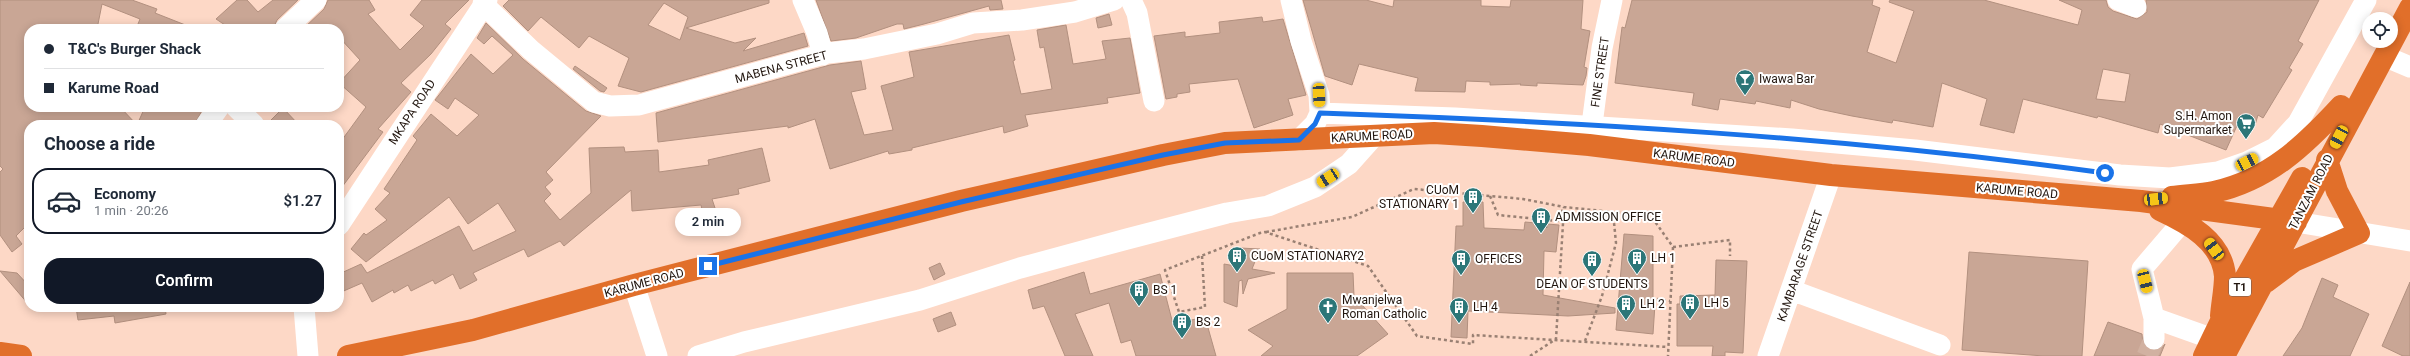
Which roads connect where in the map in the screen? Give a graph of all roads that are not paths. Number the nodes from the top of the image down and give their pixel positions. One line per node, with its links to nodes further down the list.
1 (316, 0): 12 (street)
2 (803, 0): 14 (street)
3 (1114, 0): 14 (street, MABENA STREET)
4 (1131, 0): 16 (street)
5 (1291, 0): 19 (street)
6 (1612, 0): 21 (street, FINE STREET)
7 (2366, 0): 21 (street)
8 (2402, 0): 11 (highway)
9 (485, 2): 14 (street, MABENA STREET); 27 (street, MKAPA ROAD)
10 (2410, 8): 13 (highway, TANZAM ROAD / T1)
11 (2395, 12)
12 (290, 24)
13 (2382, 49): 15 (street); 17 (highway, TANZAM ROAD / T1); 24 (highway, TANZAM ROAD / T1)
14 (823, 55)
15 (2410, 67)
16 (1154, 101)
17 (2342, 106): 26 (highway); 29 (highway, TANZAM ROAD / T1)
18 (241, 112): 20 (street)
19 (1320, 113): 21 (street); 23 (street)
20 (249, 120)
21 (1591, 135): 22 (highway, KARUME ROAD); 25 (highway, KARUME ROAD)
22 (1374, 136): 23 (highway, KARUME ROAD); 45 (street)
23 (1299, 140): 32 (highway, KARUME ROAD)
24 (2327, 160): 29 (highway, TANZAM ROAD / T1); 30 (highway)
25 (1830, 176): 26 (highway, KARUME ROAD); 34 (street, KAMBARAGE STREET)
26 (2141, 201): 28 (highway); 29 (highway, KARUME ROAD)
27 (344, 214)
28 (2183, 221): 36 (street); 38 (highway)
29 (2287, 221): 30 (street); 33 (highway, TANZAM ROAD / T1); 38 (highway, TANZAM ROAD / T1)
30 (2359, 233): 31 (street); 33 (highway)
31 (2410, 241)
32 (634, 285): 43 (highway, KARUME ROAD); 44 (street)
33 (2259, 288): 38 (highway, TANZAM ROAD / T1)
34 (1791, 290): 39 (street); 46 (street, KAMBARAGE STREET)
35 (304, 312): 42 (street)
36 (2154, 318): 37 (street); 38 (street)
37 (2154, 339)
38 (2215, 344)
39 (1940, 345)
40 (0, 353): 41 (highway)
41 (21, 356)
42 (308, 356)
43 (348, 356)
44 (657, 356)
45 (698, 356)
46 (1768, 356)

